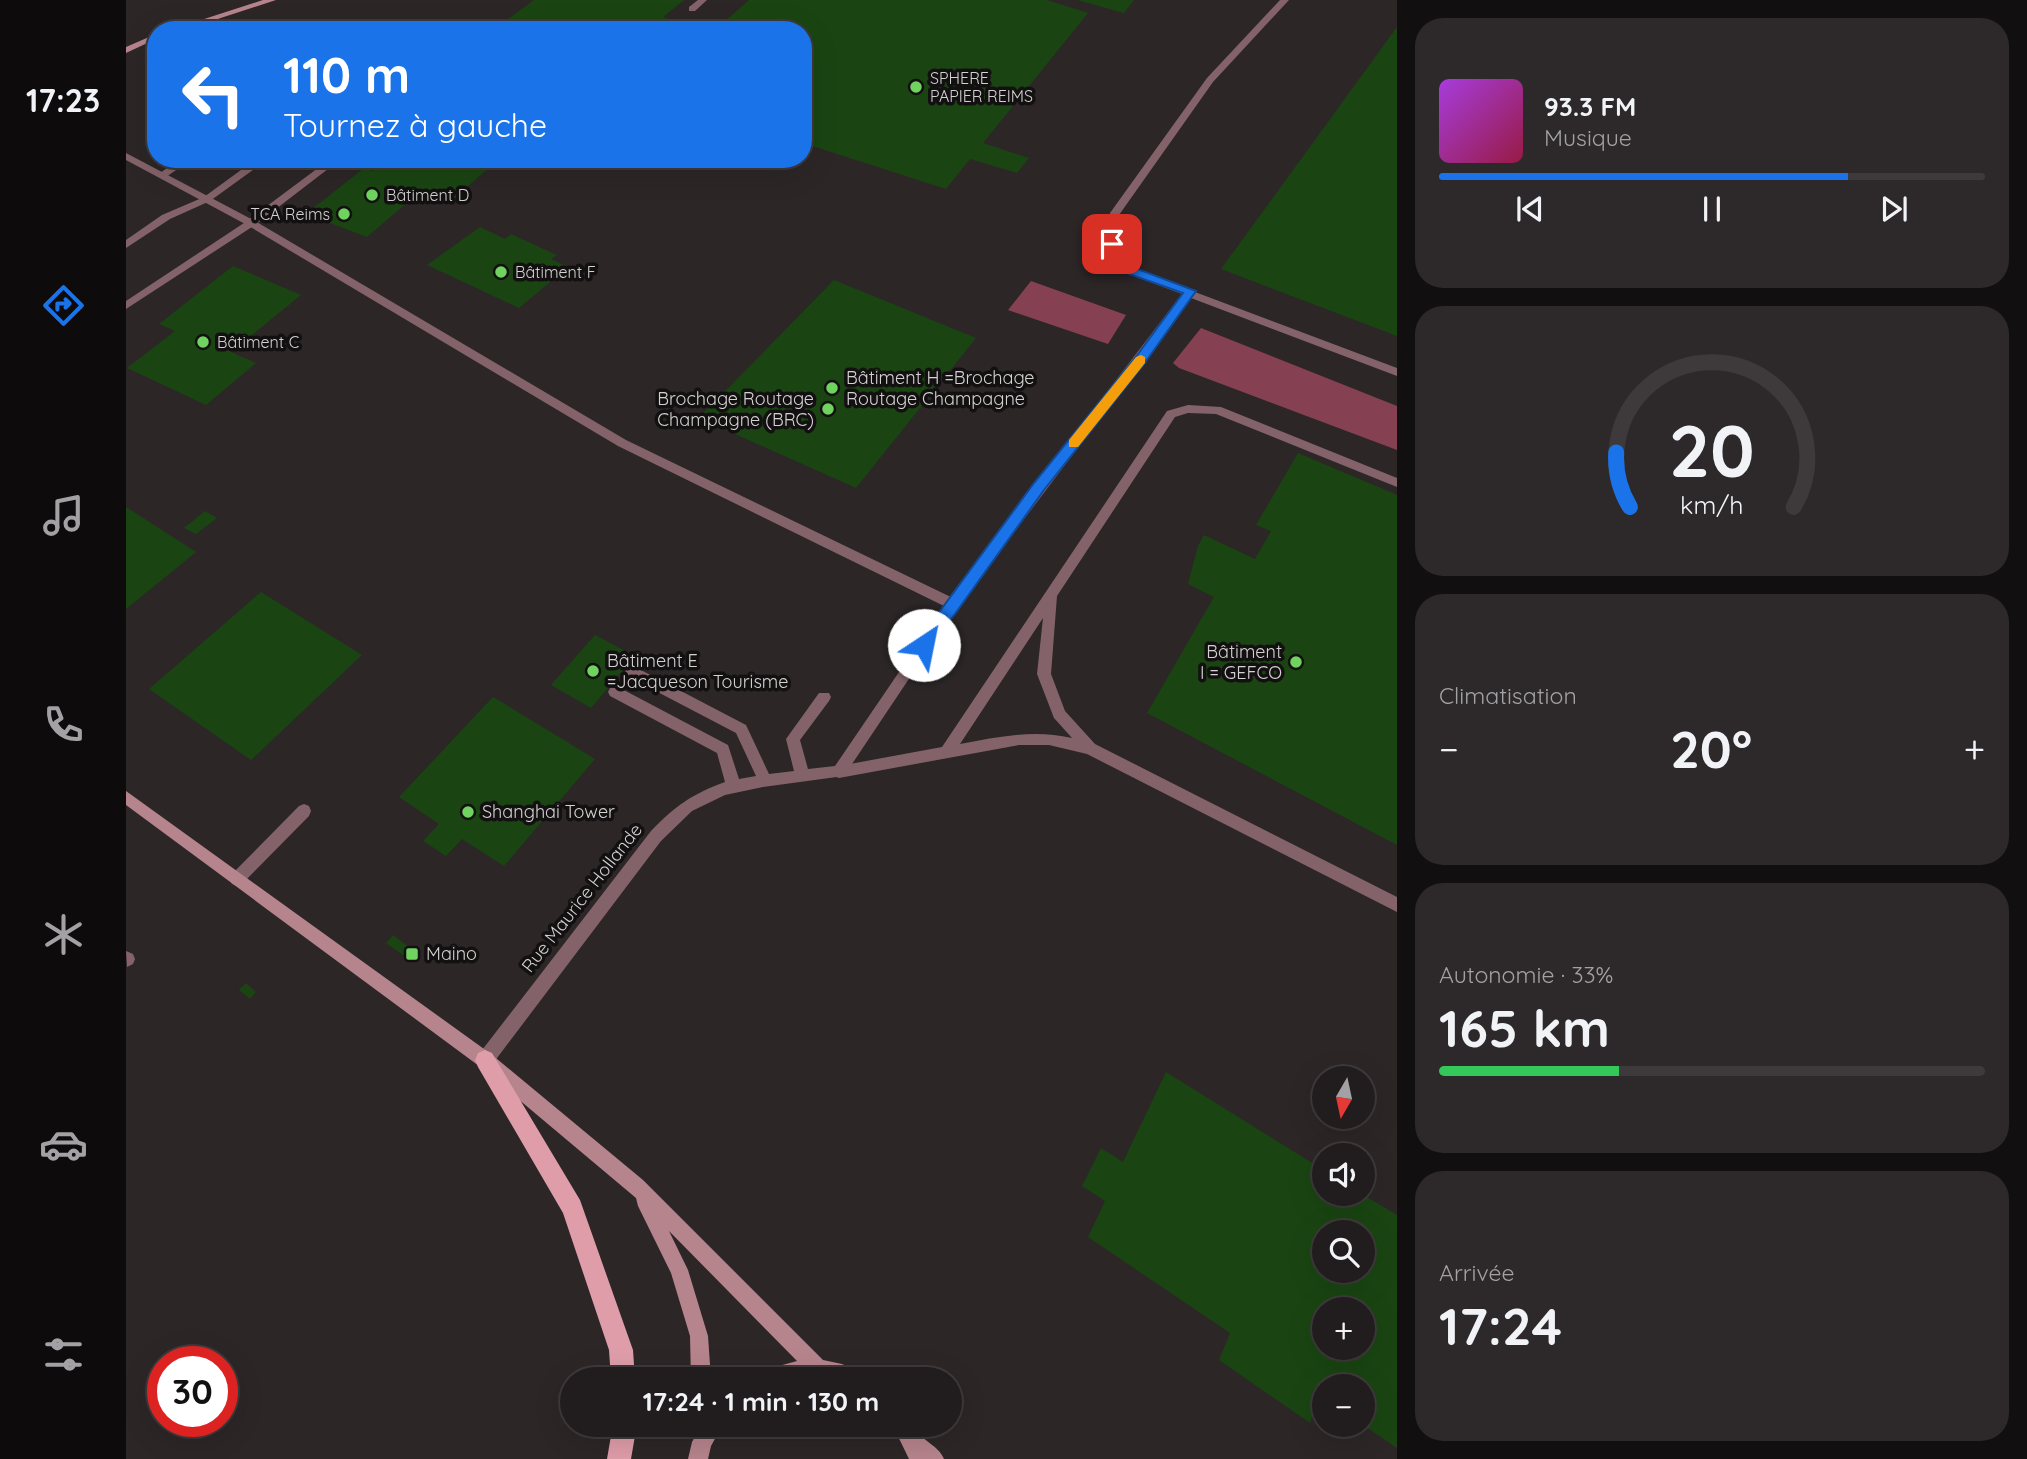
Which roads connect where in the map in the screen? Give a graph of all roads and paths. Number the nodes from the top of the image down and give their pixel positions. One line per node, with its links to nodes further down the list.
1 (272, 0): 5 (street)
2 (703, 0): 4 (street)
3 (1285, 0): 18 (street)
4 (692, 9)
5 (203, 21)
6 (147, 40): 7 (street)
7 (126, 50)
8 (126, 156): 9 (street)
9 (147, 167)
10 (149, 168): 14 (street)
11 (174, 168): 14 (street)
12 (250, 168): 15 (street)
13 (325, 168): 16 (street)
14 (163, 175): 15 (street)
15 (207, 199): 16 (street); 17 (street)
16 (251, 223): 19 (street); 23 (street)
17 (126, 245)
18 (1190, 291): 20 (street); 23 (street)
19 (126, 306)
20 (1397, 372)
21 (1397, 483): 22 (street)
22 (1051, 596): 27 (street); 28 (street)
23 (952, 604): 29 (street)
24 (632, 672): 31 (street)
25 (615, 692): 32 (street)
26 (824, 697): 30 (street)
27 (1090, 748): 28 (street, Rue Maurice Hollande); 36 (street)
28 (946, 753): 29 (street, Rue Maurice Hollande)
29 (839, 772): 30 (street, Rue Maurice Hollande)
30 (803, 776): 31 (street, Rue Maurice Hollande)
31 (766, 782): 32 (street, Rue Maurice Hollande)
32 (734, 787): 37 (street, Rue Maurice Hollande)
33 (126, 797): 35 (street)
34 (304, 811): 35 (street)
35 (237, 879): 37 (street)
36 (1397, 905)
37 (485, 1060): 38 (street); 39 (main road)
38 (637, 1186): 40 (street); 41 (street)
39 (623, 1367)
40 (700, 1367)
41 (816, 1367)
42 (623, 1437): 44 (main road)
43 (917, 1452): 45 (street)
44 (619, 1459)
45 (934, 1459)

